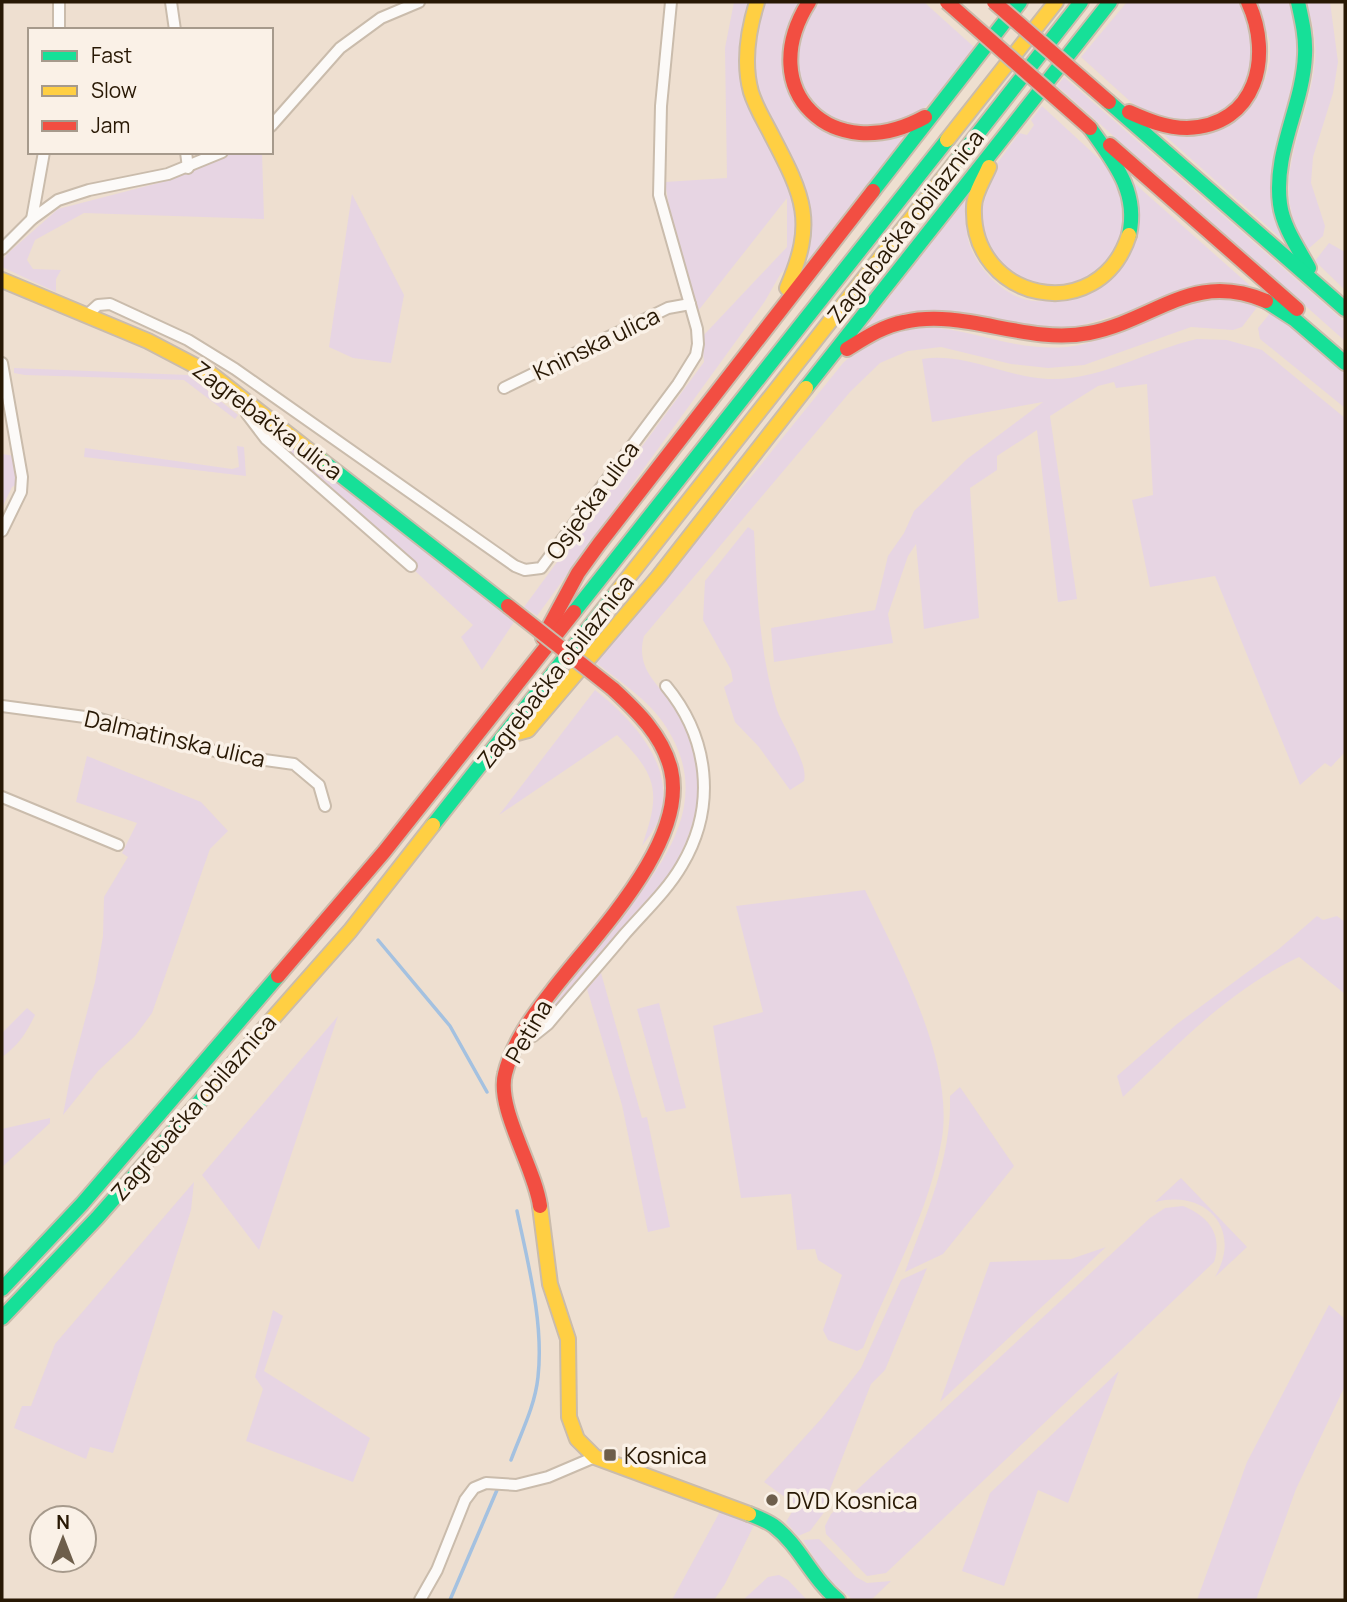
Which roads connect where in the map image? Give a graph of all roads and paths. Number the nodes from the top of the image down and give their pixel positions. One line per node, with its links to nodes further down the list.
1 (59, 2): 16 (street)
2 (172, 2): 17 (street)
3 (419, 2): 21 (street)
4 (670, 2): 32 (street, Osječka ulica)
5 (757, 2): 33 (main road)
6 (808, 2): 20 (main road)
7 (947, 2): 22 (main road, bridge)
8 (994, 2): 19 (main road, bridge)
9 (1020, 2): 20 (main road)
10 (1056, 2): 46 (main road, Zagrebačka obilaznica)
11 (1082, 2): 48 (main road, Zagrebačka obilaznica)
12 (1110, 2): 18 (main road)
13 (1118, 2): 18 (main road)
14 (1248, 2): 19 (main road)
15 (1298, 2): 31 (main road)
16 (60, 28)
17 (175, 28)
18 (1087, 31): 23 (main road)
19 (1109, 102): 31 (main road)
20 (932, 113): 33 (main road)
21 (273, 124)
22 (1090, 128): 23 (main road); 36 (main road)
23 (1008, 129): 37 (main road)
24 (44, 154): 28 (street)
25 (186, 154): 27 (street)
26 (218, 154): 27 (street)
27 (188, 168): 28 (street)
28 (32, 219): 29 (street)
29 (2, 249)
30 (2, 280): 35 (main road, Zagrebačka ulica)
31 (1315, 282): 34 (main road)
32 (690, 304): 35 (street, Osječka ulica); 40 (street, Kninska ulica)
33 (782, 307): 46 (main road)
34 (1345, 309)
35 (87, 315): 41 (main road, Zagrebačka ulica)
36 (1345, 351)
37 (829, 362): 39 (main road); 48 (main road)
38 (2, 363): 42 (street)
39 (1345, 363)
40 (504, 388)
41 (242, 396): 43 (street); 45 (main road, Zagrebačka ulica, bridge)
42 (2, 531)
43 (411, 566)
44 (666, 686): 52 (street)
45 (613, 689): 52 (main road, Petina)
46 (514, 690): 53 (main road, Zagrebačka obilaznica)
47 (2, 706): 50 (street, Dalmatinska ulica)
48 (503, 737): 54 (main road, Zagrebačka obilaznica)
49 (2, 797): 51 (street)
50 (325, 806)
51 (118, 845)
52 (521, 1034): 55 (main road, Petina)
53 (2, 1289)
54 (2, 1318)
55 (595, 1457): 56 (street); 57 (main road)
56 (420, 1600)
57 (838, 1600)

